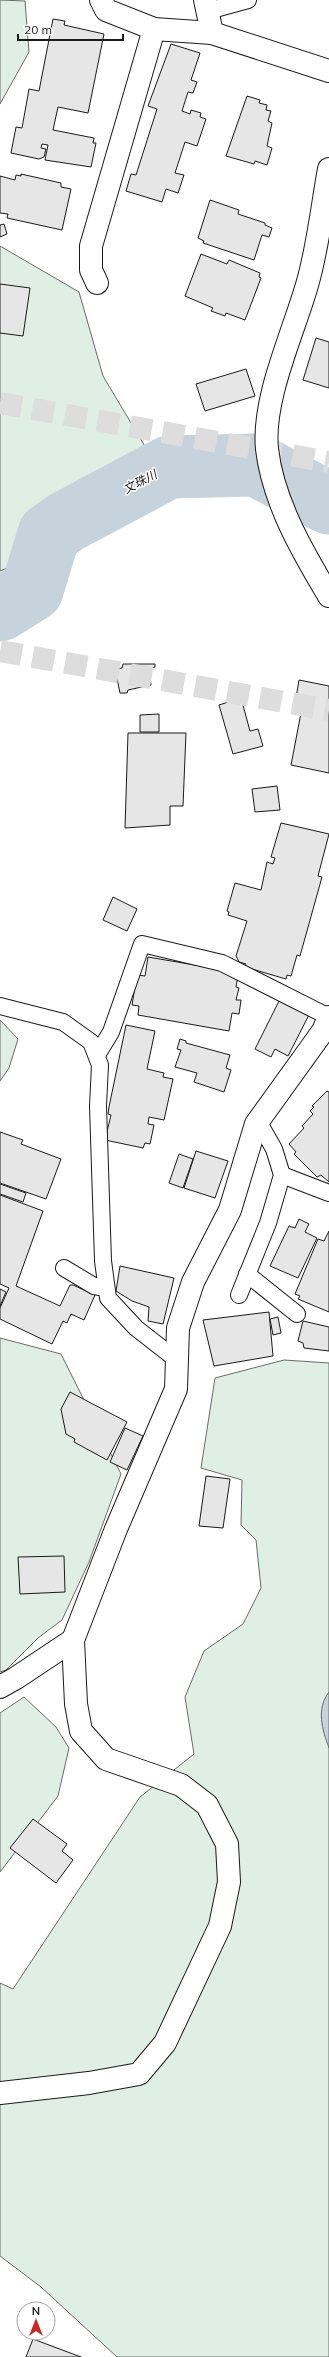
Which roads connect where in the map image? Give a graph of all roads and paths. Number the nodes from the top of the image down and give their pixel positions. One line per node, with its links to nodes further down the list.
1 (101, 0): 4 (street)
2 (248, 0): 3 (lane)
3 (206, 6): 5 (street)
4 (154, 29): 5 (street); 8 (street)
5 (212, 33): 6 (street)
6 (329, 71)
7 (329, 169): 9 (street)
8 (97, 283)
9 (329, 596)
10 (0, 1006): 12 (lane)
11 (329, 1017): 12 (lane); 13 (street)
12 (97, 1055): 18 (lane)
13 (258, 1121): 14 (lane); 21 (street)
14 (282, 1175): 15 (lane); 17 (lane)
15 (329, 1193)
16 (64, 1268): 18 (lane)
17 (247, 1274): 19 (lane); 20 (lane)
18 (106, 1288): 21 (lane)
19 (239, 1295)
20 (296, 1314)
21 (177, 1360): 22 (street)
22 (73, 1640): 23 (street); 24 (street)
23 (0, 1686)
24 (0, 2093)

